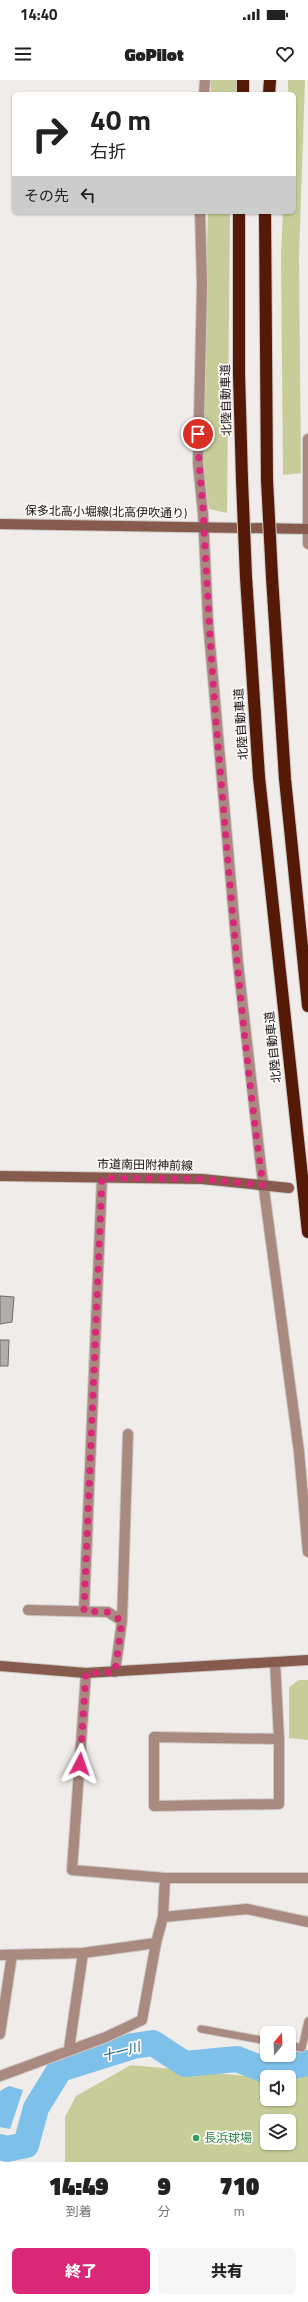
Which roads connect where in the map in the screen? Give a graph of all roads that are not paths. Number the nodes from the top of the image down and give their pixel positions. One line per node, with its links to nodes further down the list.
1 (205, 80): 4 (street)
2 (244, 80): 5 (highway)
3 (270, 80): 6 (highway)
4 (204, 92)
5 (243, 92)
6 (269, 92)
7 (200, 214): 12 (street)
8 (239, 214): 20 (highway, 北陸自動車道, bridge)
9 (266, 214): 15 (highway, bridge)
10 (308, 439): 13 (street)
11 (0, 524): 12 (street, 保多北高小堀線(北高伊吹通り))
12 (204, 527): 13 (street, 保多北高小堀線(北高伊吹通り)); 18 (street)
13 (307, 529): 14 (street)
14 (308, 544)
15 (308, 1006)
16 (0, 1176): 17 (street, 市道南田附神前線)
17 (102, 1178): 18 (street, 市道南田附神前線); 24 (street)
18 (263, 1185): 19 (street, 市道南田附神前線); 22 (street)
19 (289, 1188)
20 (308, 1232)
21 (128, 1434): 25 (street)
22 (308, 1552)
23 (28, 1610): 24 (street)
24 (84, 1611): 25 (street)
25 (122, 1621): 29 (street)
26 (308, 1660): 27 (street)
27 (275, 1662): 29 (street); 31 (street)
28 (0, 1666): 30 (street)
29 (115, 1672): 30 (street)
30 (86, 1673): 32 (street)
31 (280, 1739): 31 (street)
32 (165, 1878): 33 (street); 34 (street)
33 (308, 1878)
34 (163, 1917): 35 (street); 36 (street)
35 (308, 1922)
36 (156, 1943): 37 (street); 45 (street)
37 (83, 1953): 39 (street); 45 (street)
38 (0, 1955): 39 (street)
39 (12, 1955): 42 (street)
40 (308, 2021): 44 (lane)
41 (201, 2029): 43 (lane)
42 (0, 2034)
43 (260, 2040)
44 (296, 2047)
45 (69, 2050): 46 (street)
46 (0, 2076)

